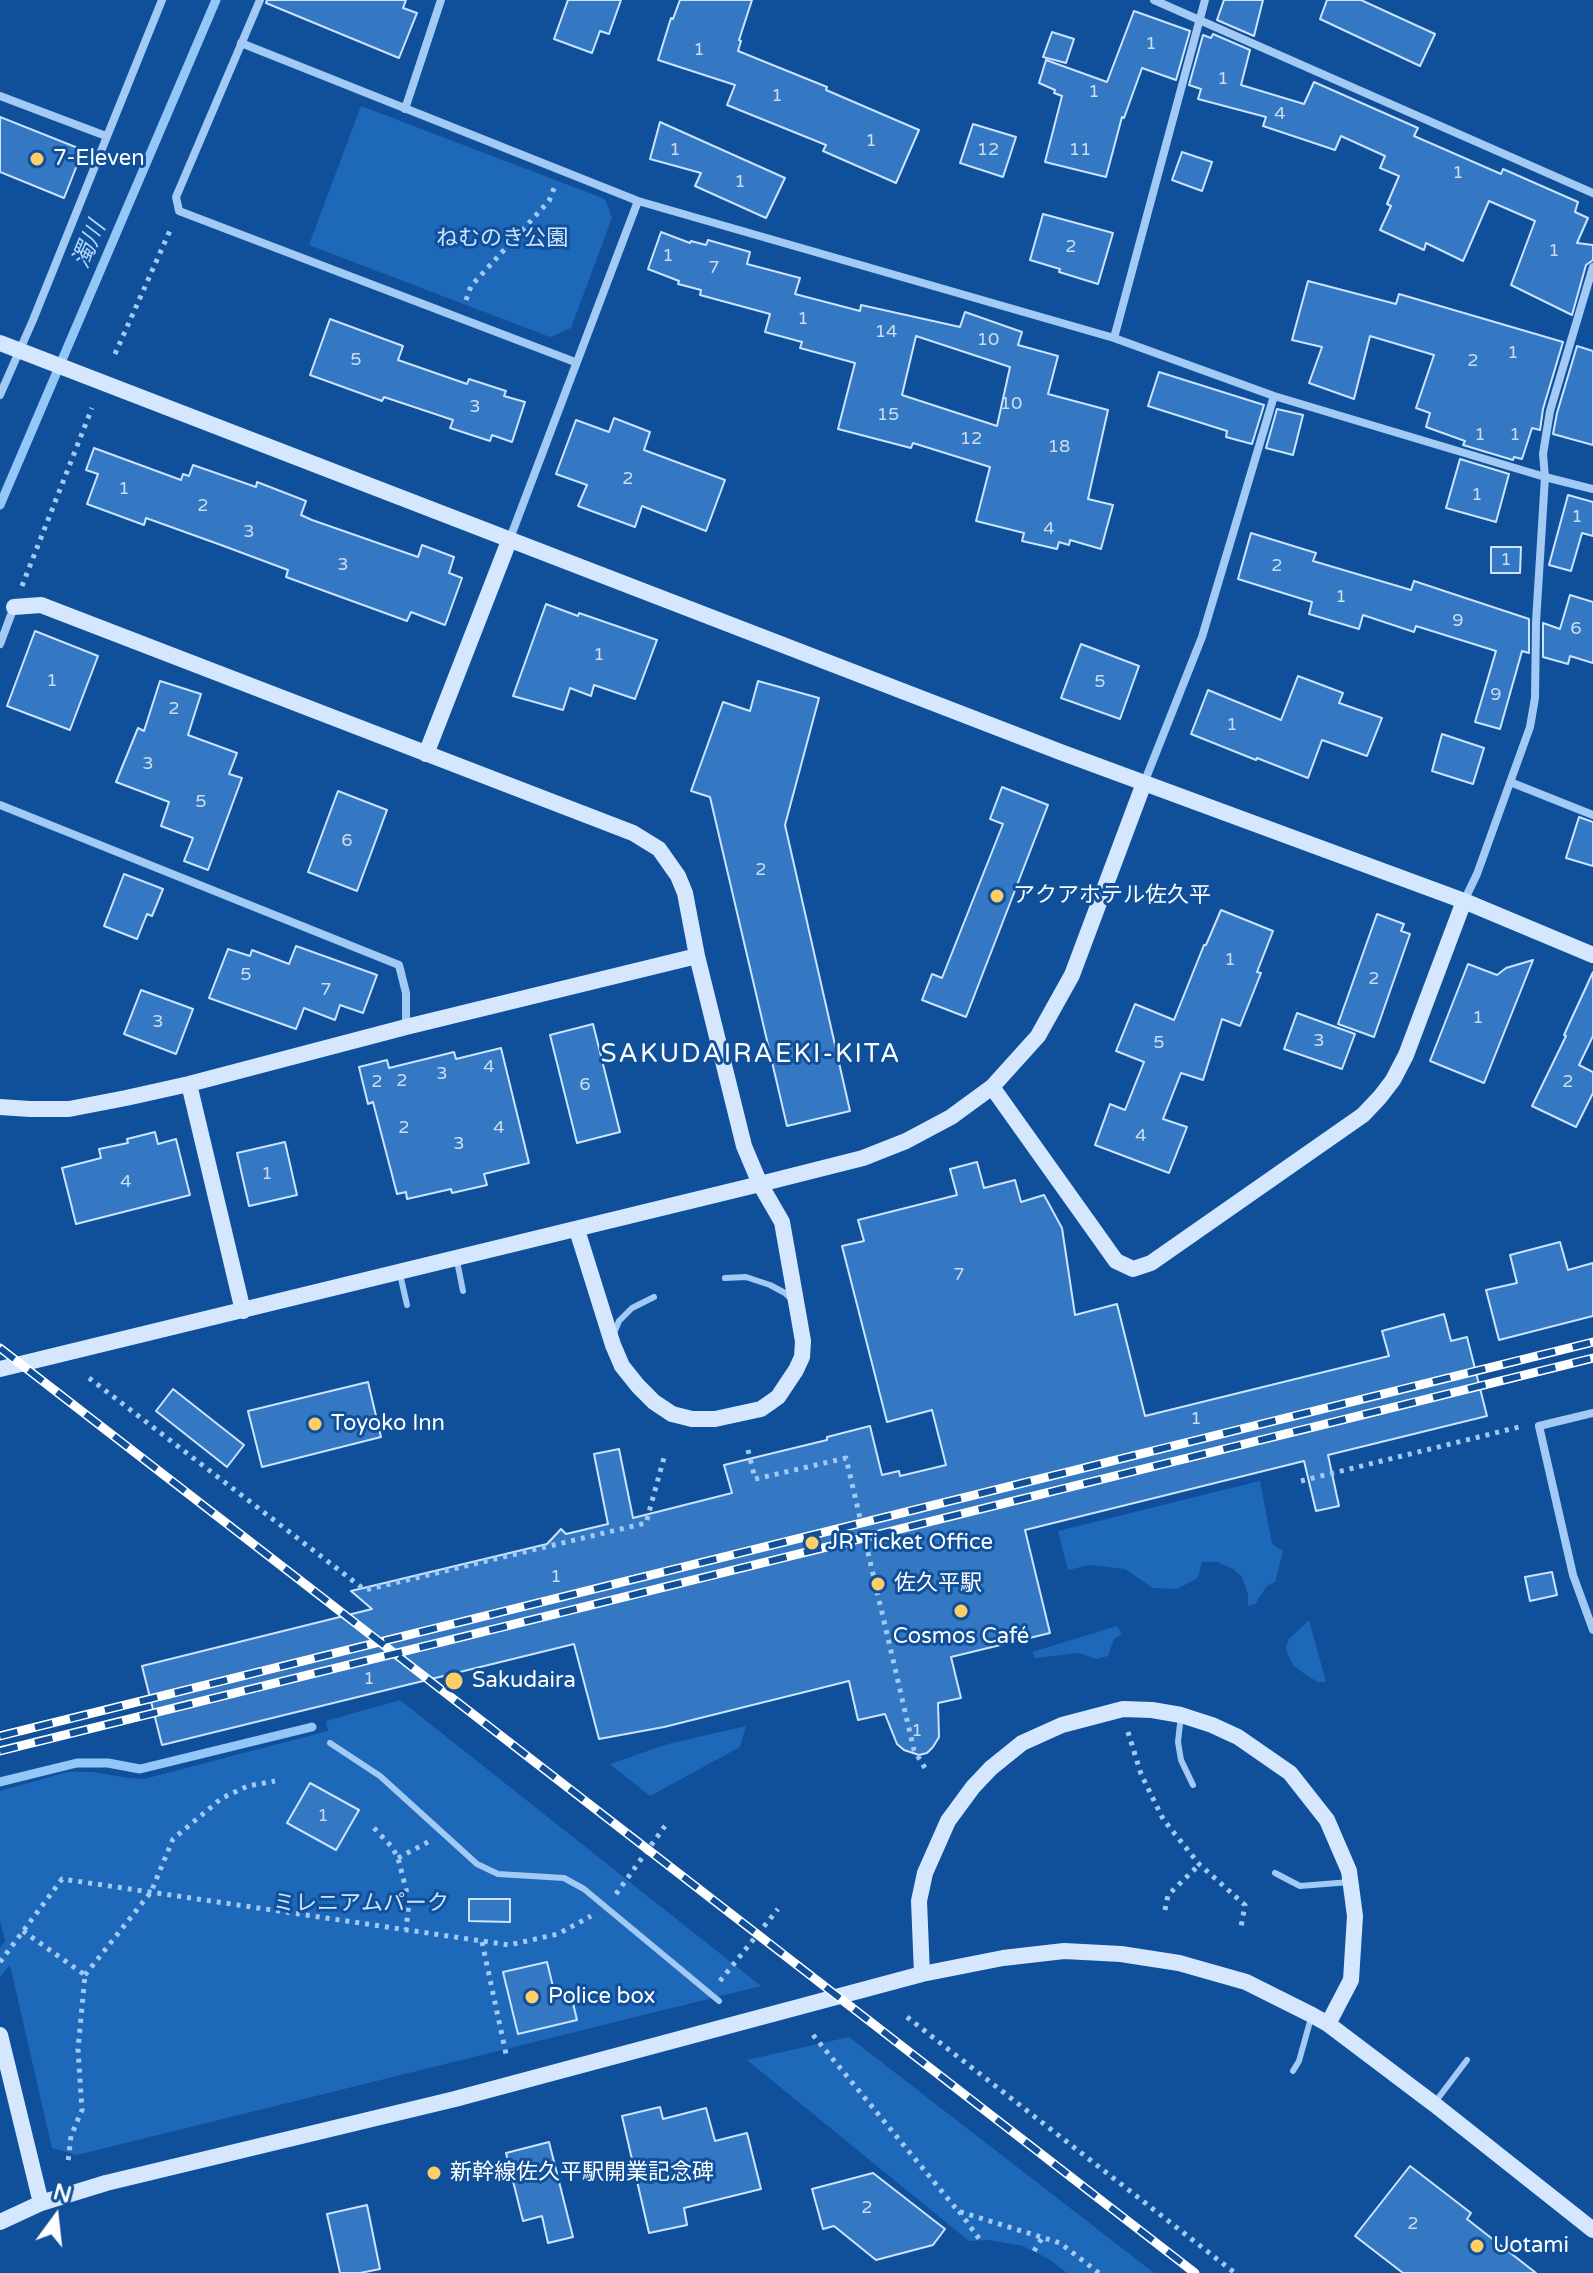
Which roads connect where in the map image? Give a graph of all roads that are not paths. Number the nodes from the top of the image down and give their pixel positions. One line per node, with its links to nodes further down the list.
1 (162, 0): 10 (street)
2 (260, 0): 7 (street)
3 (441, 0): 9 (street)
4 (1154, 0): 6 (street)
5 (1205, 0): 6 (street)
6 (1199, 20): 11 (street); 14 (street)
7 (241, 43): 9 (street); 17 (street)
8 (0, 96): 10 (street)
9 (405, 109): 12 (street)
10 (106, 136): 16 (street)
11 (1593, 193)
12 (638, 201): 14 (street); 17 (street)
13 (1593, 267): 20 (street)
14 (1114, 338): 19 (street)
15 (0, 343): 16 (street)
16 (27, 353): 18 (street); 22 (street)
17 (575, 362): 22 (street)
18 (0, 395)
19 (1274, 396): 20 (street); 27 (street)
20 (1545, 477): 21 (street); 26 (street)
21 (1593, 489)
22 (509, 541): 25 (street); 27 (street)
23 (14, 607): 24 (street); 25 (street)
24 (0, 644)
25 (426, 754): 32 (street)
26 (1510, 782): 29 (street); 30 (street)
27 (1144, 783): 30 (street); 35 (street)
28 (0, 805): 33 (street)
29 (1593, 815)
30 (1464, 901): 31 (street); 35 (street)
31 (1593, 955)
32 (697, 956): 33 (street); 37 (street)
33 (406, 1027): 34 (street)
34 (189, 1084): 36 (street); 46 (street)
35 (992, 1087): 37 (street)
36 (0, 1107)
37 (760, 1184): 38 (street); 44 (street)
38 (577, 1230): 39 (street); 47 (street)
39 (456, 1257): 40 (street); 42 (lane)
40 (399, 1271): 45 (lane); 46 (street)
41 (725, 1278): 44 (lane)
42 (463, 1291)
43 (654, 1297): 47 (lane)
44 (796, 1304): 47 (street)
45 (407, 1305)
46 (243, 1311): 48 (street)
47 (613, 1345)
48 (0, 1369)
49 (1593, 1413): 50 (street)
50 (1593, 1630)
51 (1181, 1715): 53 (lane); 55 (street); 56 (street)
52 (330, 1743): 57 (lane)
53 (1193, 1785)
54 (1275, 1873): 55 (lane)
55 (1350, 1882): 59 (street)
56 (922, 1974): 58 (street); 64 (street)
57 (719, 2001)
58 (1312, 2015): 59 (street); 62 (lane)
59 (1328, 2024): 63 (street)
60 (0, 2035): 64 (street)
61 (1467, 2060): 63 (lane)
62 (1293, 2071)
63 (1434, 2104): 66 (street)
64 (41, 2203): 65 (street)
65 (0, 2222)
66 (1592, 2228)

